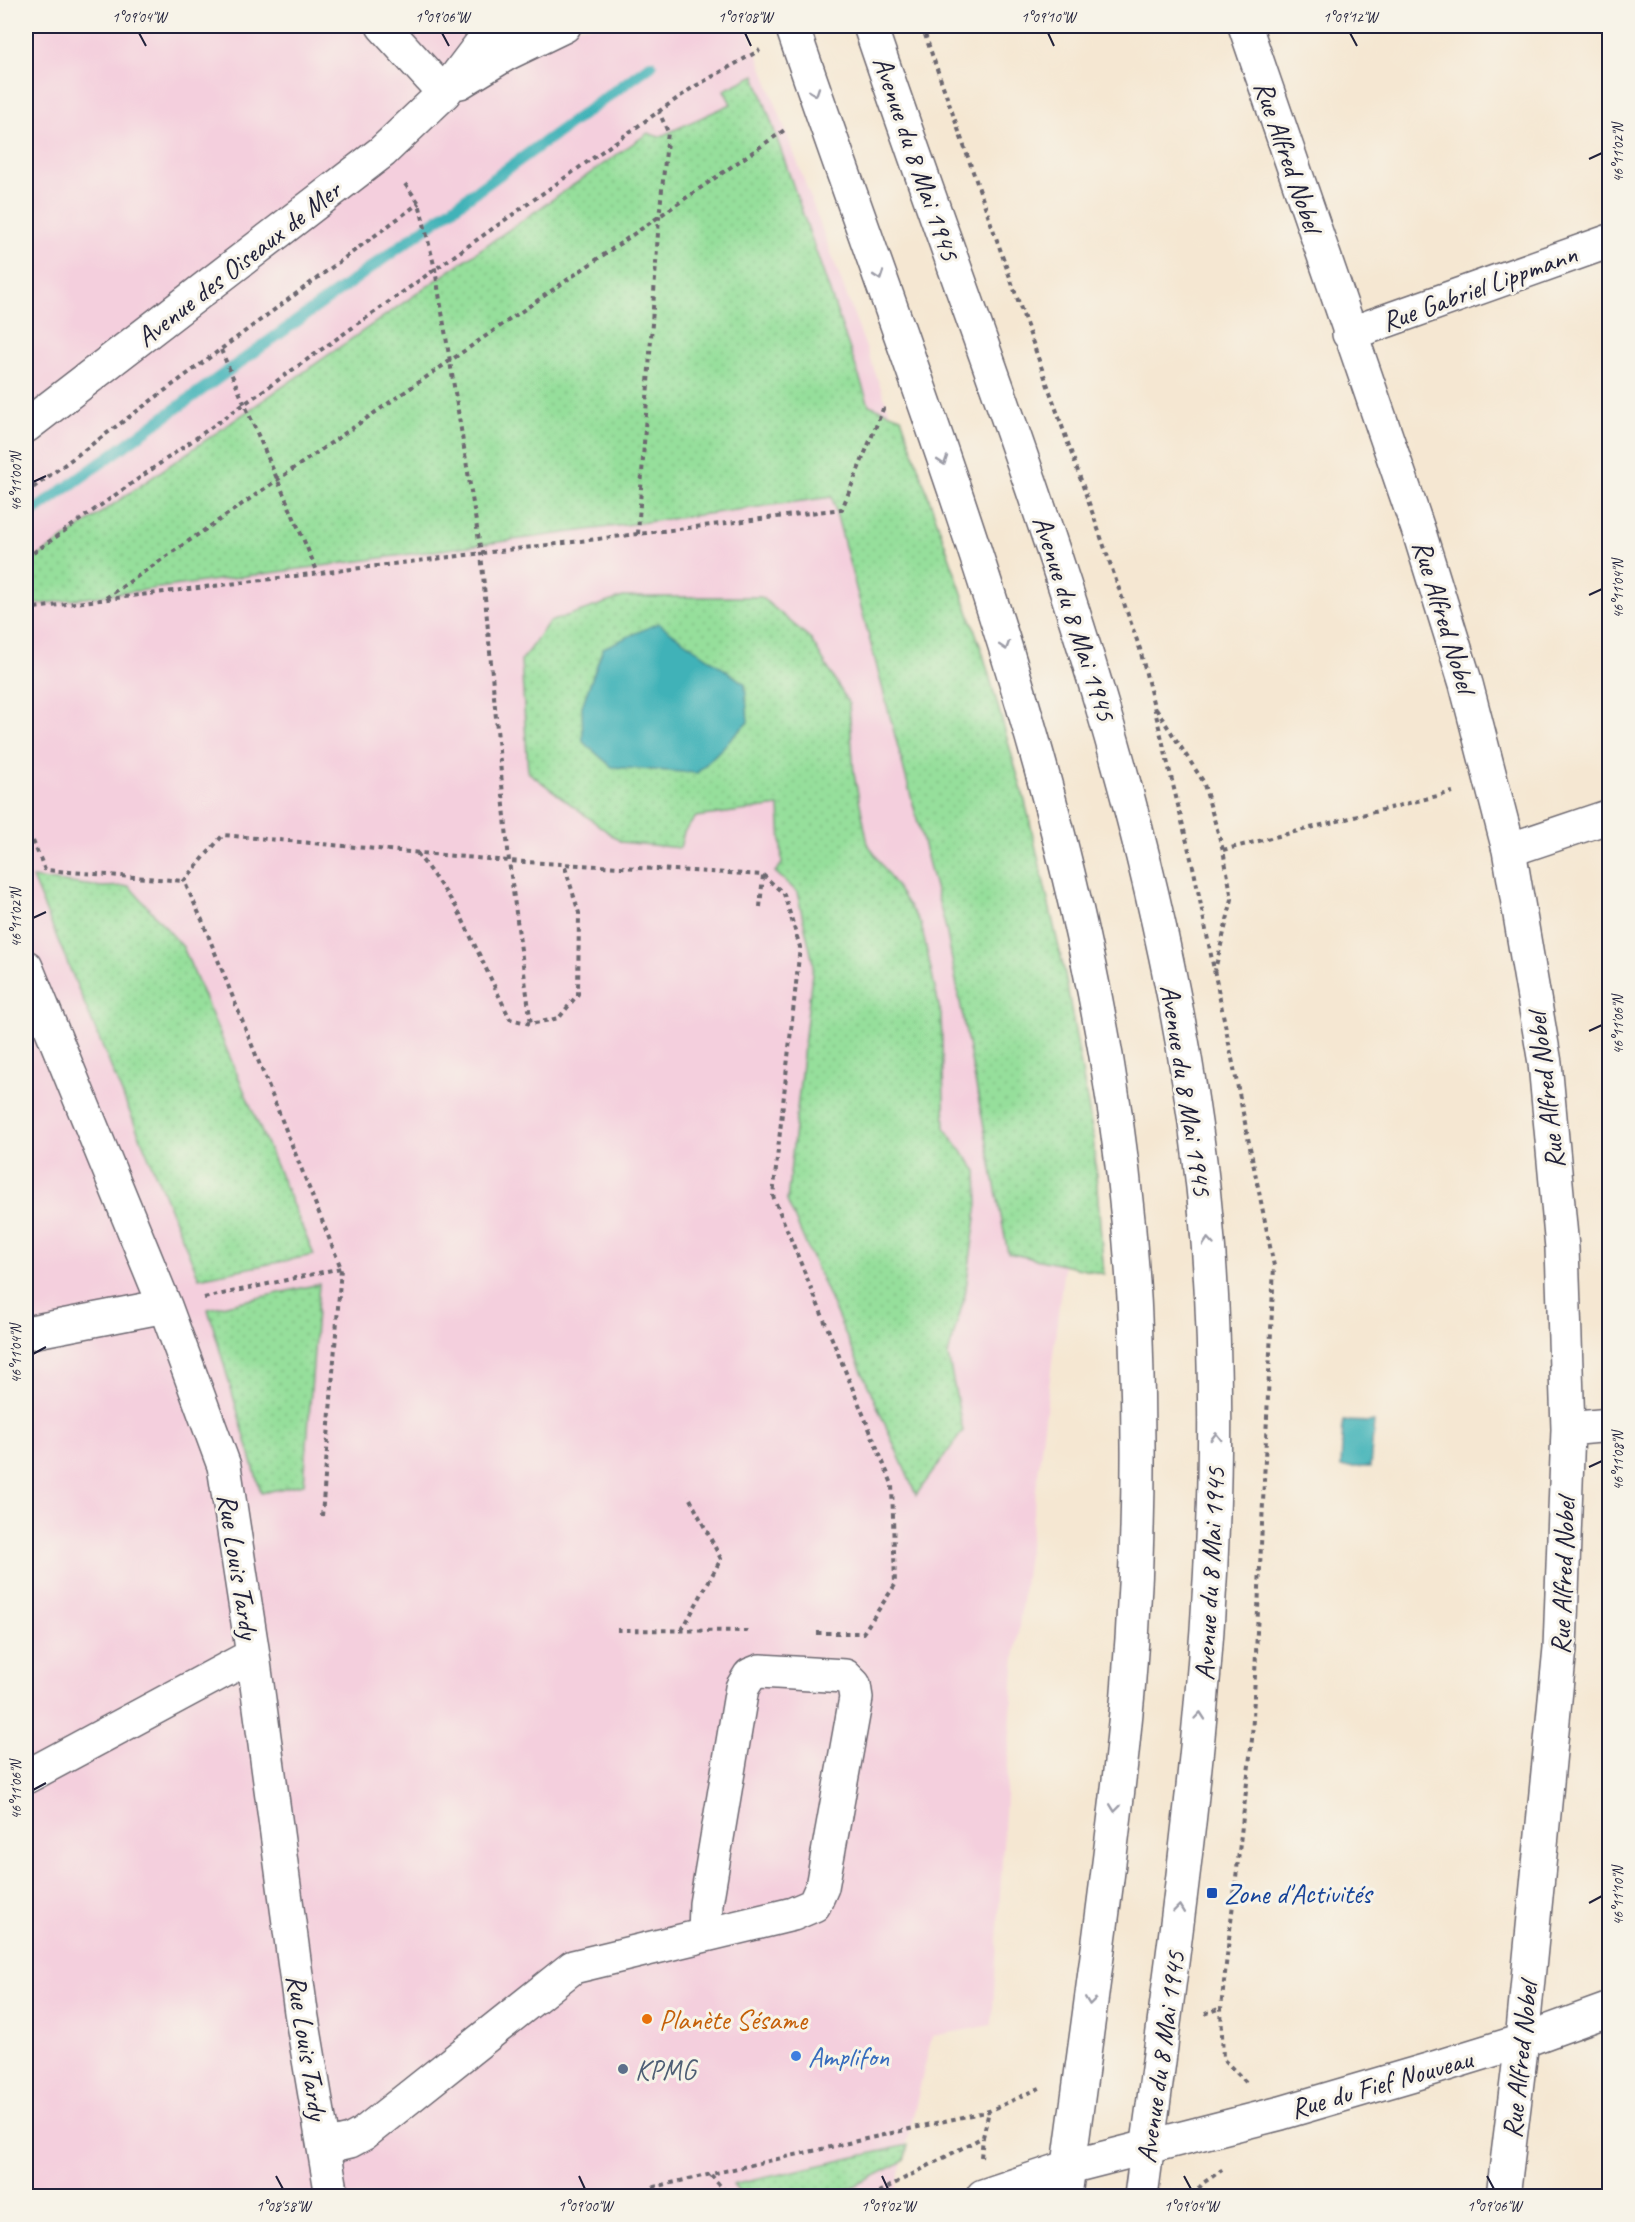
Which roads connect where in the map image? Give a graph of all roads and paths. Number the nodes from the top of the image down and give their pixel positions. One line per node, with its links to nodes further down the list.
1 (382, 26): 10 (street)
2 (499, 26): 10 (street, Avenue des Oiseaux de Mer)
3 (564, 26): 10 (street, Avenue des Oiseaux de Mer)
4 (792, 26): 66 (street, one-way to 66)
5 (870, 26): 63 (street, Avenue du 8 Mai 1945, one-way to 5)
6 (1245, 26): 18 (street, Rue Alfred Nobel)
7 (760, 50): 8 (path)
8 (764, 61)
9 (692, 88): 11 (path)
10 (444, 93): 23 (street, Avenue des Oiseaux de Mer)
11 (659, 112): 15 (path); 17 (path)
12 (783, 117): 13 (path)
13 (787, 128): 14 (path); 15 (path)
14 (791, 140)
15 (659, 218): 20 (path); 26 (path)
16 (1610, 241): 18 (street, Rue Gabriel Lippmann)
17 (435, 270): 19 (path); 20 (path); 22 (path)
18 (1349, 334): 33 (street, Rue Alfred Nobel)
19 (221, 350): 22 (path); 25 (path)
20 (450, 362): 24 (path); 27 (path)
21 (879, 398): 26 (path)
22 (245, 403): 24 (path); 28 (path)
23 (26, 426)
24 (278, 482): 29 (path); 30 (path)
25 (26, 493)
26 (638, 534): 27 (path)
27 (481, 553): 29 (path); 39 (path)
28 (26, 558)
29 (318, 573): 30 (path)
30 (104, 600): 31 (path)
31 (26, 609)
32 (1154, 707): 36 (path)
33 (1492, 782): 36 (path); 37 (street, Rue Alfred Nobel)
34 (1610, 816): 37 (street)
35 (33, 841): 42 (path)
36 (1223, 850): 45 (path)
37 (1509, 850): 51 (street, Rue Alfred Nobel)
38 (417, 853): 39 (path); 42 (path); 46 (path)
39 (509, 861): 40 (path); 46 (path)
40 (564, 864): 41 (path); 46 (path)
41 (763, 874): 43 (path); 57 (path)
42 (184, 881): 47 (path)
43 (760, 908)
44 (26, 968): 48 (street, Rue Louis Tardy)
45 (1214, 974)
46 (531, 1024)
47 (341, 1268): 48 (path); 53 (path)
48 (165, 1306): 49 (street); 58 (street, Rue Louis Tardy)
49 (26, 1333)
50 (1610, 1425): 51 (street)
51 (1568, 1429): 62 (street, Rue Alfred Nobel)
52 (688, 1495): 55 (path)
53 (322, 1516)
54 (617, 1630): 55 (path)
55 (682, 1630): 56 (path)
56 (761, 1632)
57 (806, 1632)
58 (253, 1655): 59 (street); 64 (street, Rue Louis Tardy)
59 (26, 1777)
60 (705, 1934): 60 (street); 64 (street)
61 (1610, 2009): 62 (street, Rue du Fief Nouveau)
62 (1522, 2041): 63 (street, Rue du Fief Nouveau); 73 (street, Rue Alfred Nobel)
63 (1148, 2146): 66 (street, Rue du Fief Nouveau); 72 (street, Avenue du 8 Mai 1945)
64 (325, 2147): 67 (street, Rue Louis Tardy)
65 (711, 2175): 68 (path); 69 (path); 70 (path)
66 (1067, 2182): 71 (street, Rue du Fief Nouveau)
67 (332, 2196)
68 (637, 2196)
69 (729, 2196)
70 (871, 2196)
71 (983, 2196)
72 (1142, 2196)
73 (1503, 2196)

